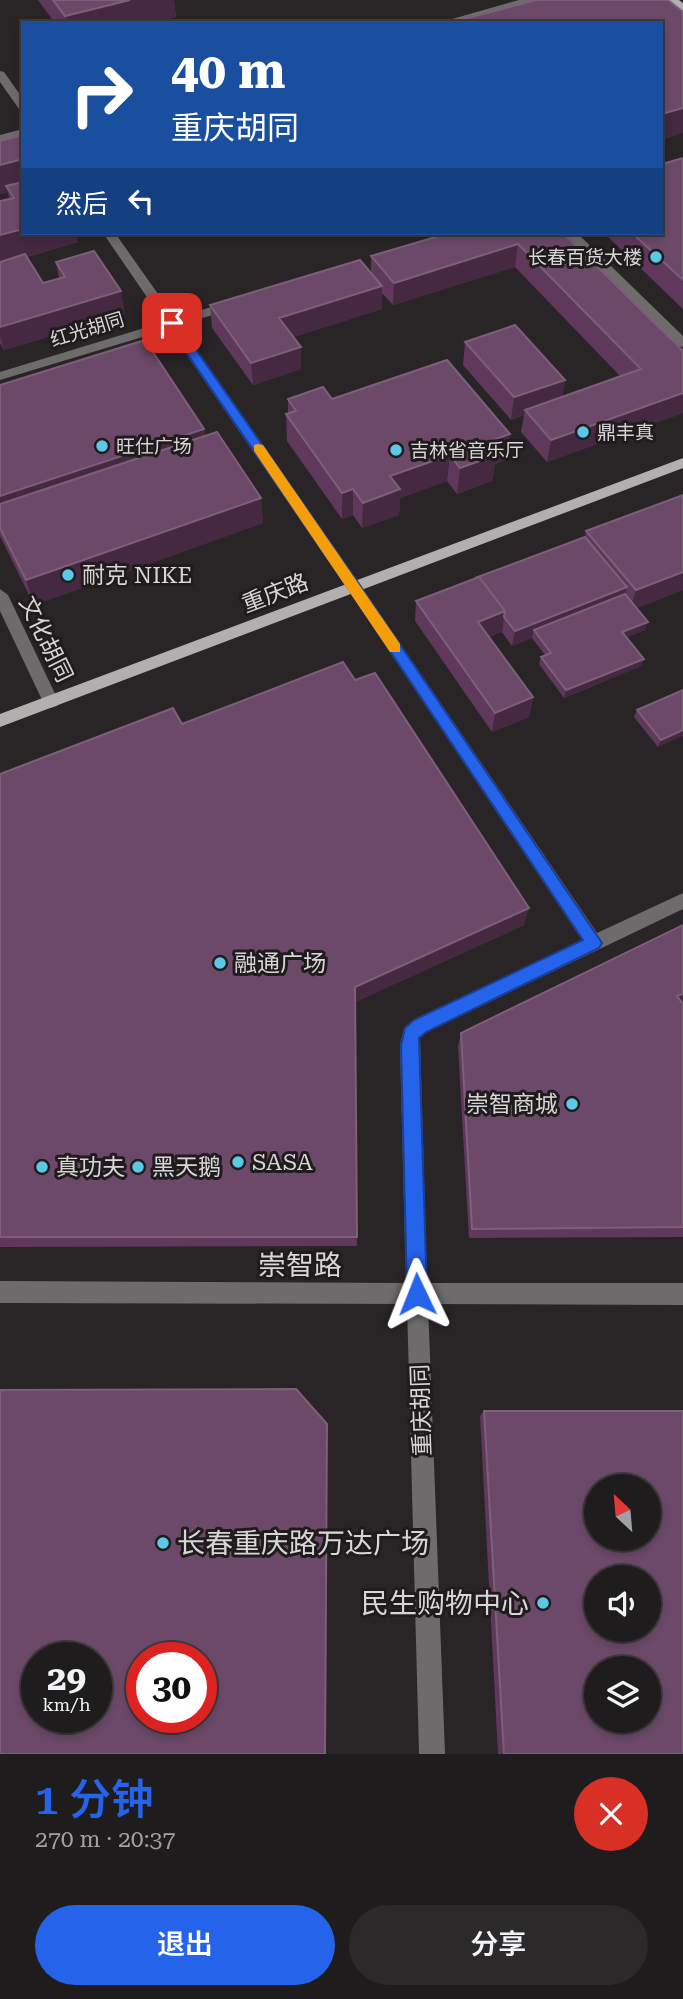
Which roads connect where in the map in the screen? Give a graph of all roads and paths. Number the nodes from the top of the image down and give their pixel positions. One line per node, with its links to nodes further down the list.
1 (530, 0): 4 (street)
2 (673, 0): 3 (main road)
3 (683, 8)
4 (451, 21)
5 (0, 75): 6 (street)
6 (21, 104)
7 (21, 133): 8 (street)
8 (0, 138)
9 (110, 235): 12 (street)
10 (572, 235): 13 (street)
11 (249, 300): 12 (street, 红光胡同)
12 (172, 323): 14 (street, 红光胡同); 16 (street)
13 (683, 343)
14 (0, 376)
15 (683, 464): 16 (main road, 重庆路)
16 (355, 587): 18 (main road, 重庆路); 21 (street)
17 (0, 595): 18 (street, 文化胡同)
18 (51, 702): 19 (main road, 重庆路)
19 (0, 721)
20 (683, 901): 21 (street, 重庆胡同)
21 (594, 943): 23 (street, 重庆胡同)
22 (0, 1292): 23 (street, 崇智路)
23 (417, 1294): 24 (street, 崇智路); 25 (street, 重庆胡同)
24 (683, 1294)
25 (432, 1754)

